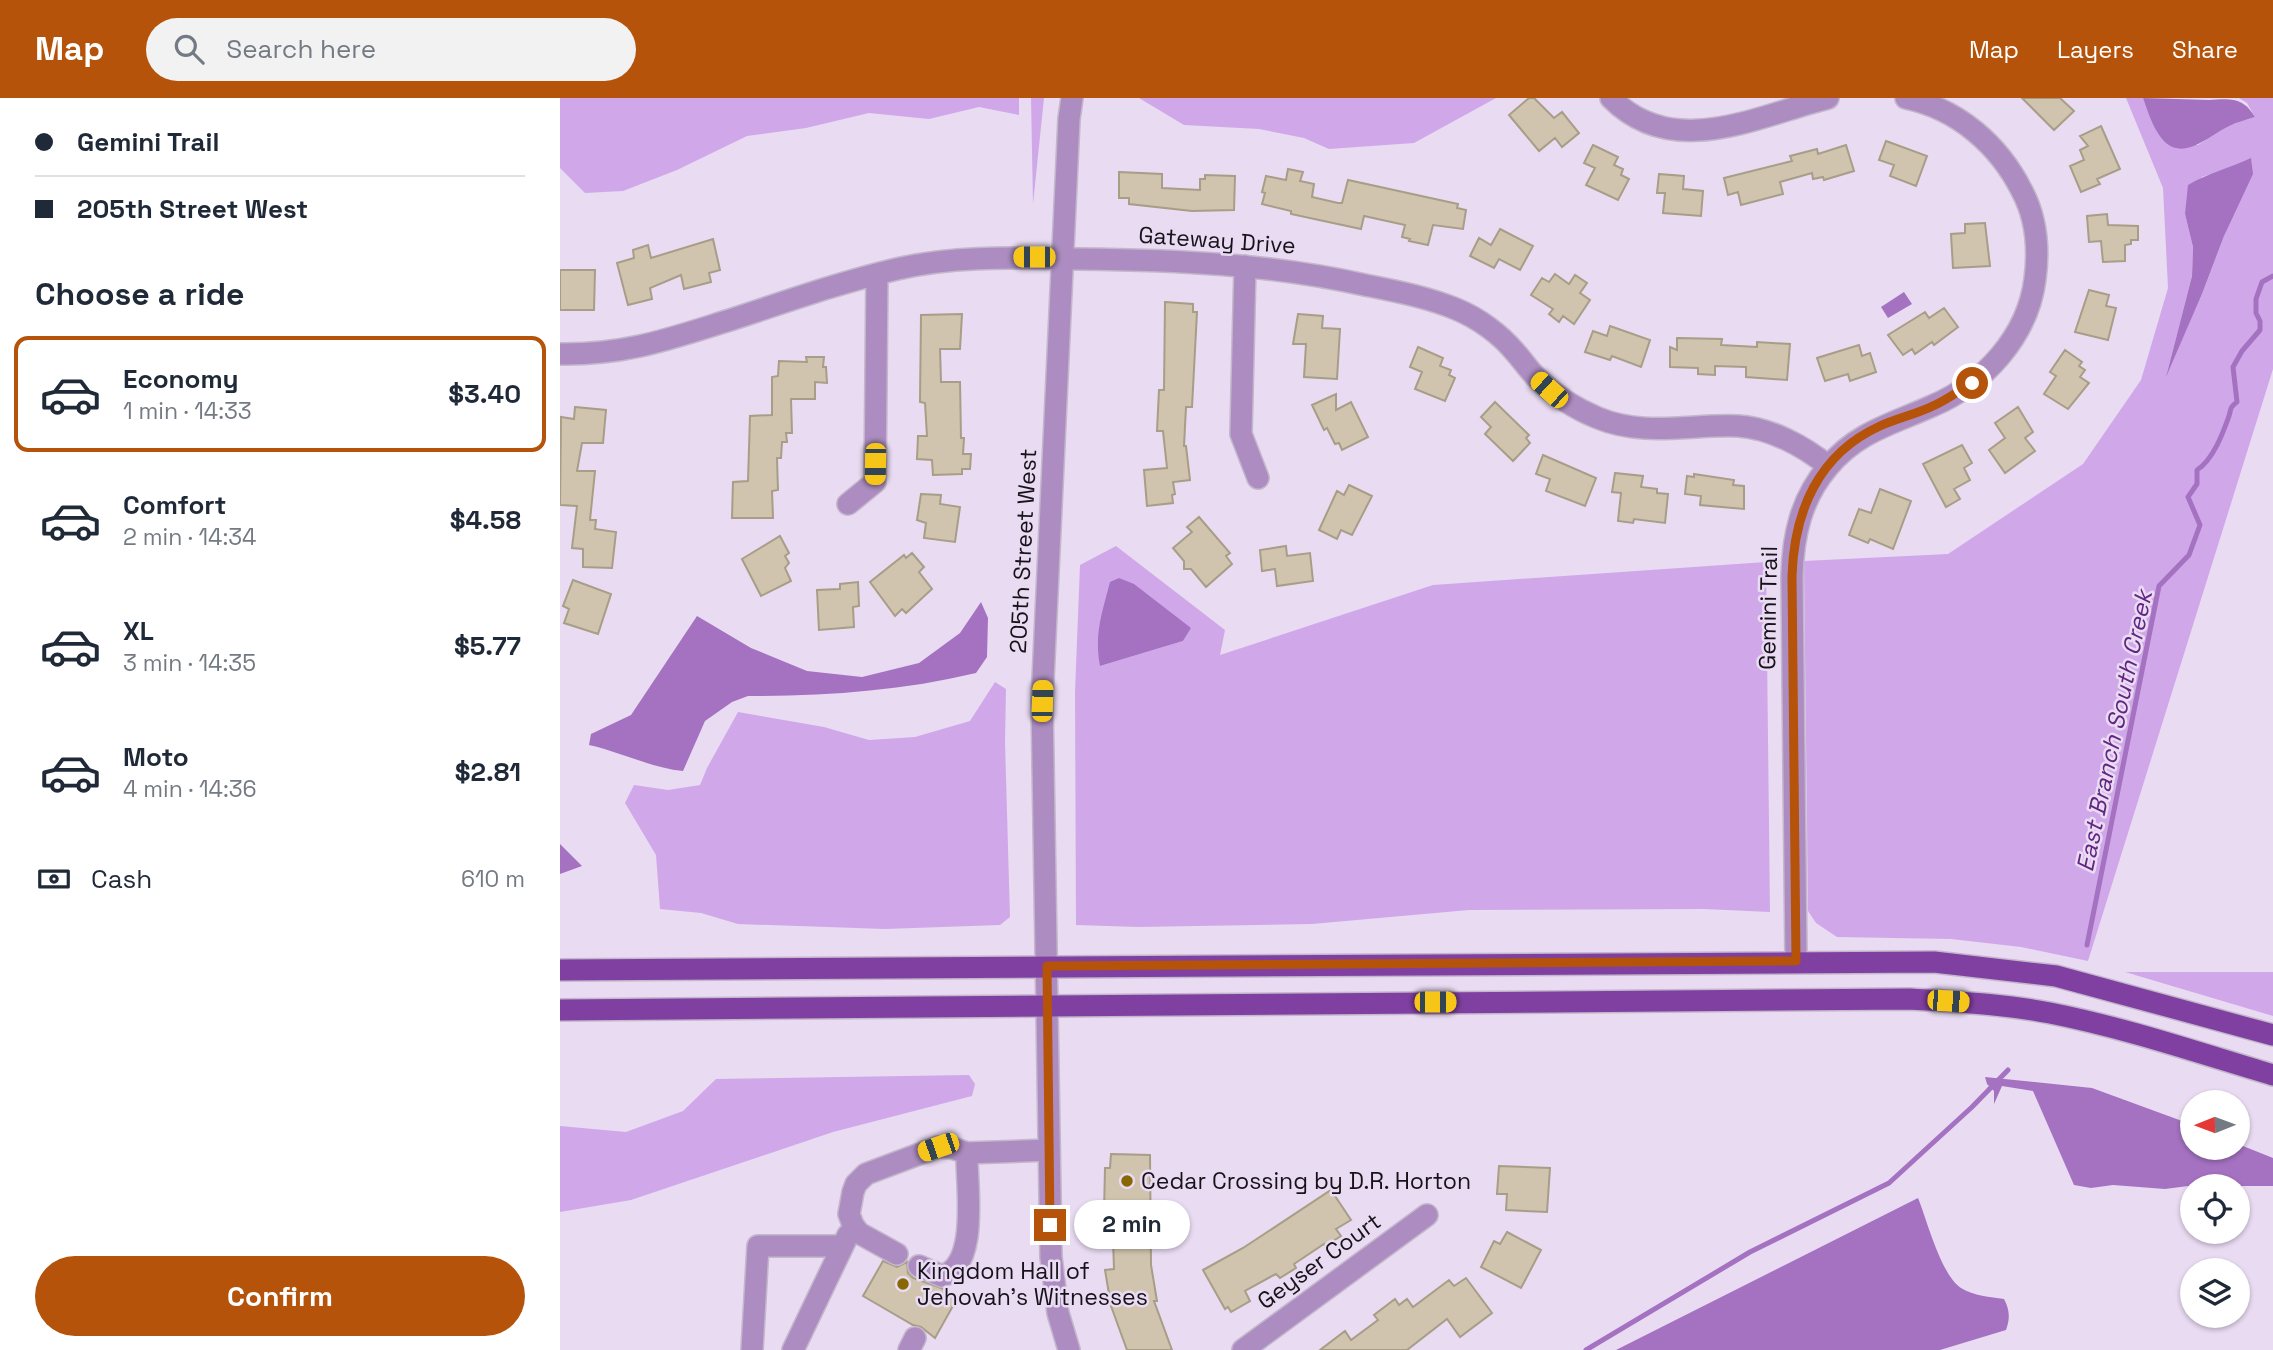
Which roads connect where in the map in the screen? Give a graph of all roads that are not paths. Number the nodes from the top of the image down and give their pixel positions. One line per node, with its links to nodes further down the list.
1 (1072, 98): 5 (street, 205th Street West)
2 (1611, 98): 3 (street)
3 (1828, 98)
4 (1906, 98): 9 (street, Gemini Trail)
5 (1064, 257): 6 (street, Gateway Drive); 7 (street, Gateway Drive); 13 (street, 205th Street West)
6 (1245, 266): 9 (street, Gateway Drive); 10 (street)
7 (877, 274): 8 (street, Gateway Drive); 11 (street)
8 (560, 354)
9 (1828, 466): 12 (street, Gemini Trail)
10 (1258, 478)
11 (848, 504)
12 (1796, 961): 13 (main road); 17 (main road)
13 (1047, 966): 14 (main road); 15 (street, 205th Street West)
14 (560, 971)
15 (1048, 1006): 16 (main road); 18 (main road); 19 (street, 205th Street West)
16 (560, 1010)
17 (2273, 1035)
18 (2273, 1075)
19 (1049, 1150): 20 (street); 28 (street)
20 (967, 1153): 22 (street); 25 (street)
21 (1427, 1215): 29 (street, Geyser Court)
22 (853, 1226): 23 (street); 24 (street)
23 (842, 1247): 26 (street); 27 (street)
24 (897, 1254)
25 (919, 1266)
26 (752, 1350)
27 (793, 1350)
28 (1069, 1350)
29 (1243, 1350)

